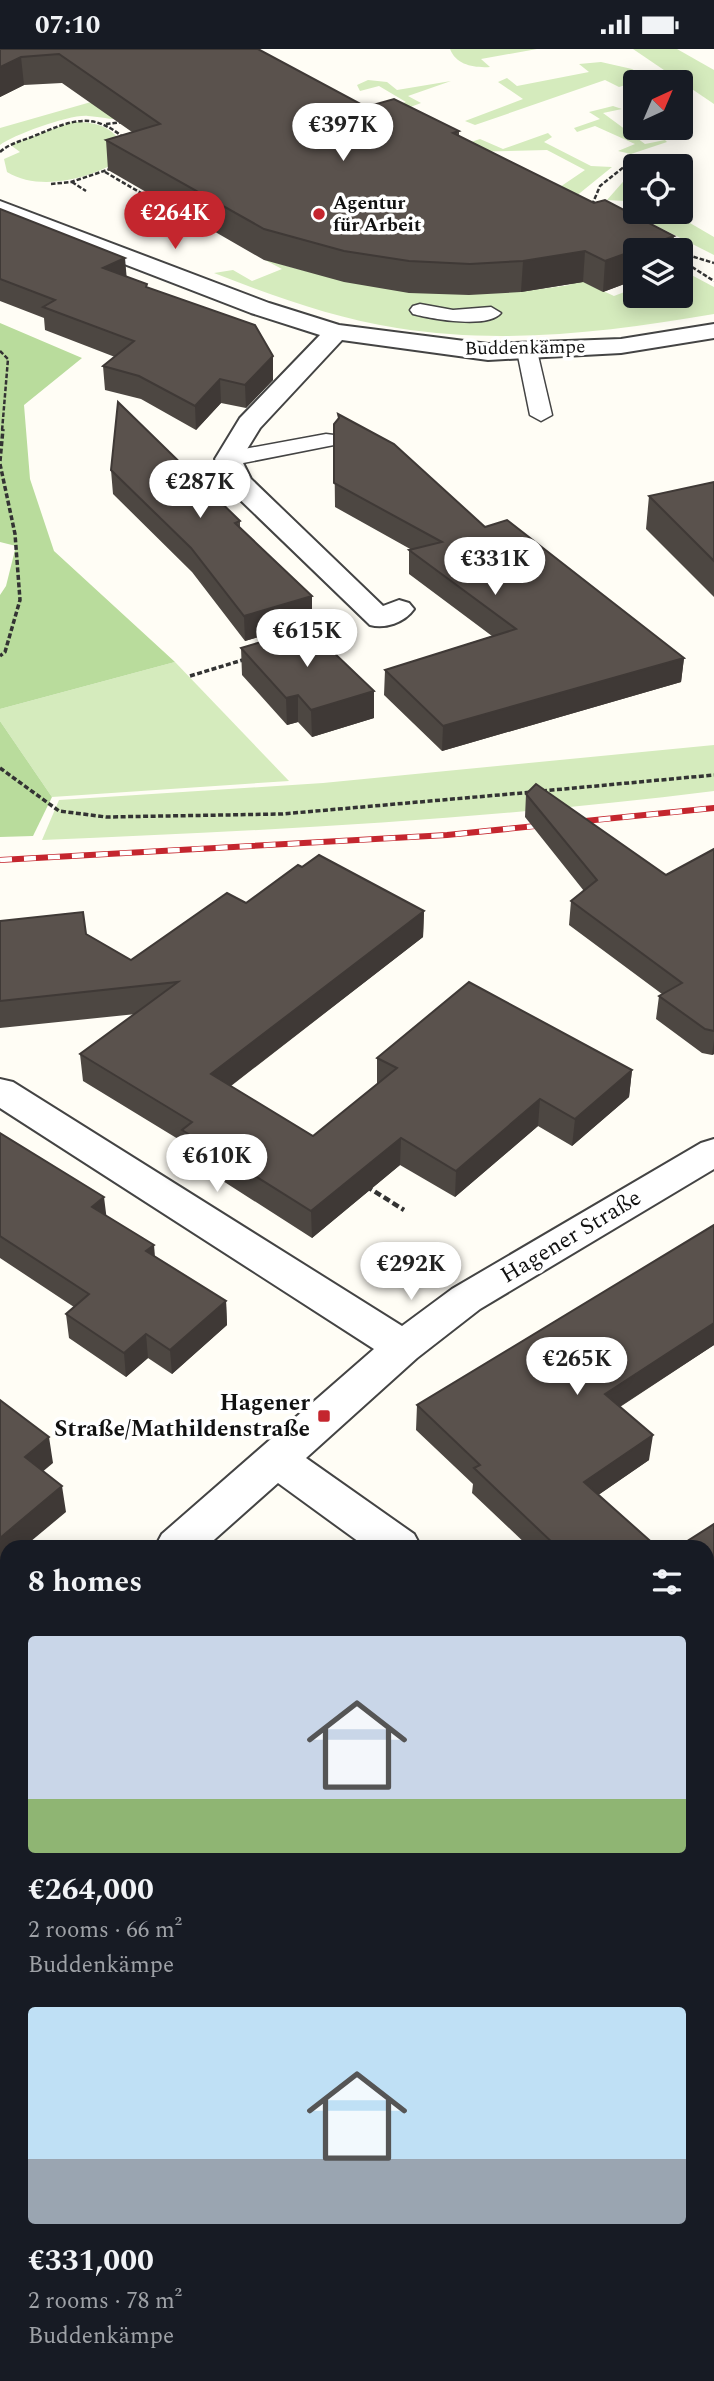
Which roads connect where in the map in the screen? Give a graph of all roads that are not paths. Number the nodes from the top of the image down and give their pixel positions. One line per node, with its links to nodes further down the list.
1 (0, 208): 6 (street, Buddenkämpe)
2 (420, 310): 4 (lane)
3 (491, 313): 4 (lane)
4 (453, 316): 7 (lane)
5 (714, 331): 8 (street, Buddenkämpe)
6 (336, 332): 7 (street, Buddenkämpe); 11 (street)
7 (441, 348): 8 (street, Buddenkämpe)
8 (527, 351): 9 (lane)
9 (541, 415)
10 (326, 440): 11 (lane)
11 (228, 459): 12 (street)
12 (389, 614)
13 (0, 1091): 15 (street)
14 (714, 1152): 15 (street, Hagener Straße)
15 (403, 1347): 16 (street, Hagener Straße)
16 (278, 1460): 17 (street, Hagener Straße); 18 (street)
17 (185, 1540)
18 (389, 1540)

